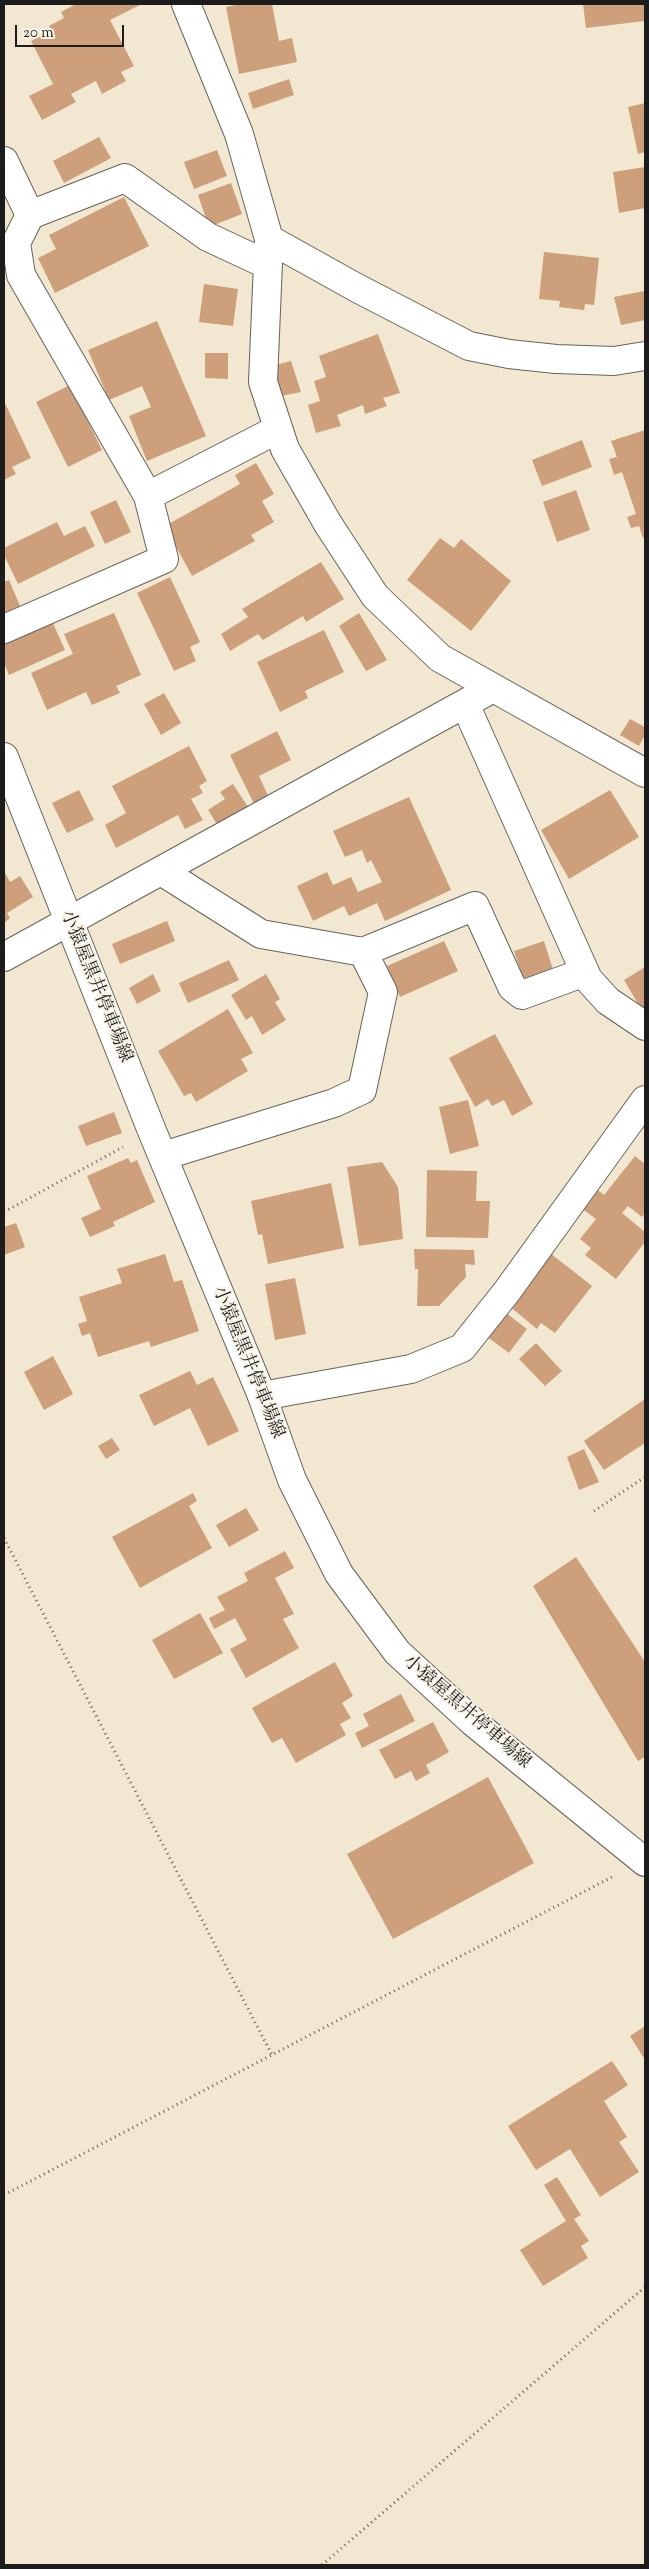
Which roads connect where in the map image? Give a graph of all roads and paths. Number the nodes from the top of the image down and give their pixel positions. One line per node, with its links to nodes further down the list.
1 (186, 4): 4 (street)
2 (4, 160): 3 (street)
3 (30, 214): 5 (street); 8 (street)
4 (269, 238): 5 (street); 6 (street)
5 (268, 265): 7 (street)
6 (645, 356)
7 (278, 429): 8 (street); 10 (street)
8 (148, 496): 9 (street)
9 (4, 629)
10 (493, 688): 11 (street); 13 (street)
11 (465, 704): 14 (street); 18 (street)
12 (4, 757): 15 (street, 小猿屋黒井停車場線)
13 (645, 773)
14 (161, 871): 15 (street); 16 (street)
15 (69, 921): 17 (street); 21 (street, 小猿屋黒井停車場線)
16 (363, 952): 18 (street); 22 (street)
17 (4, 957)
18 (585, 972): 19 (street)
19 (645, 1026)
20 (645, 1100): 24 (street)
21 (152, 1131): 22 (street, 小猿屋黒井停車場線); 23 (path)
22 (162, 1156): 24 (street, 小猿屋黒井停車場線)
23 (4, 1212)
24 (262, 1396): 28 (street, 小猿屋黒井停車場線)
25 (645, 1477): 26 (path)
26 (594, 1511)
27 (4, 1538): 29 (path)
28 (644, 1861): 29 (path)
29 (272, 2056): 30 (path)
30 (4, 2195)
31 (645, 2287): 32 (path)
32 (322, 2565)

